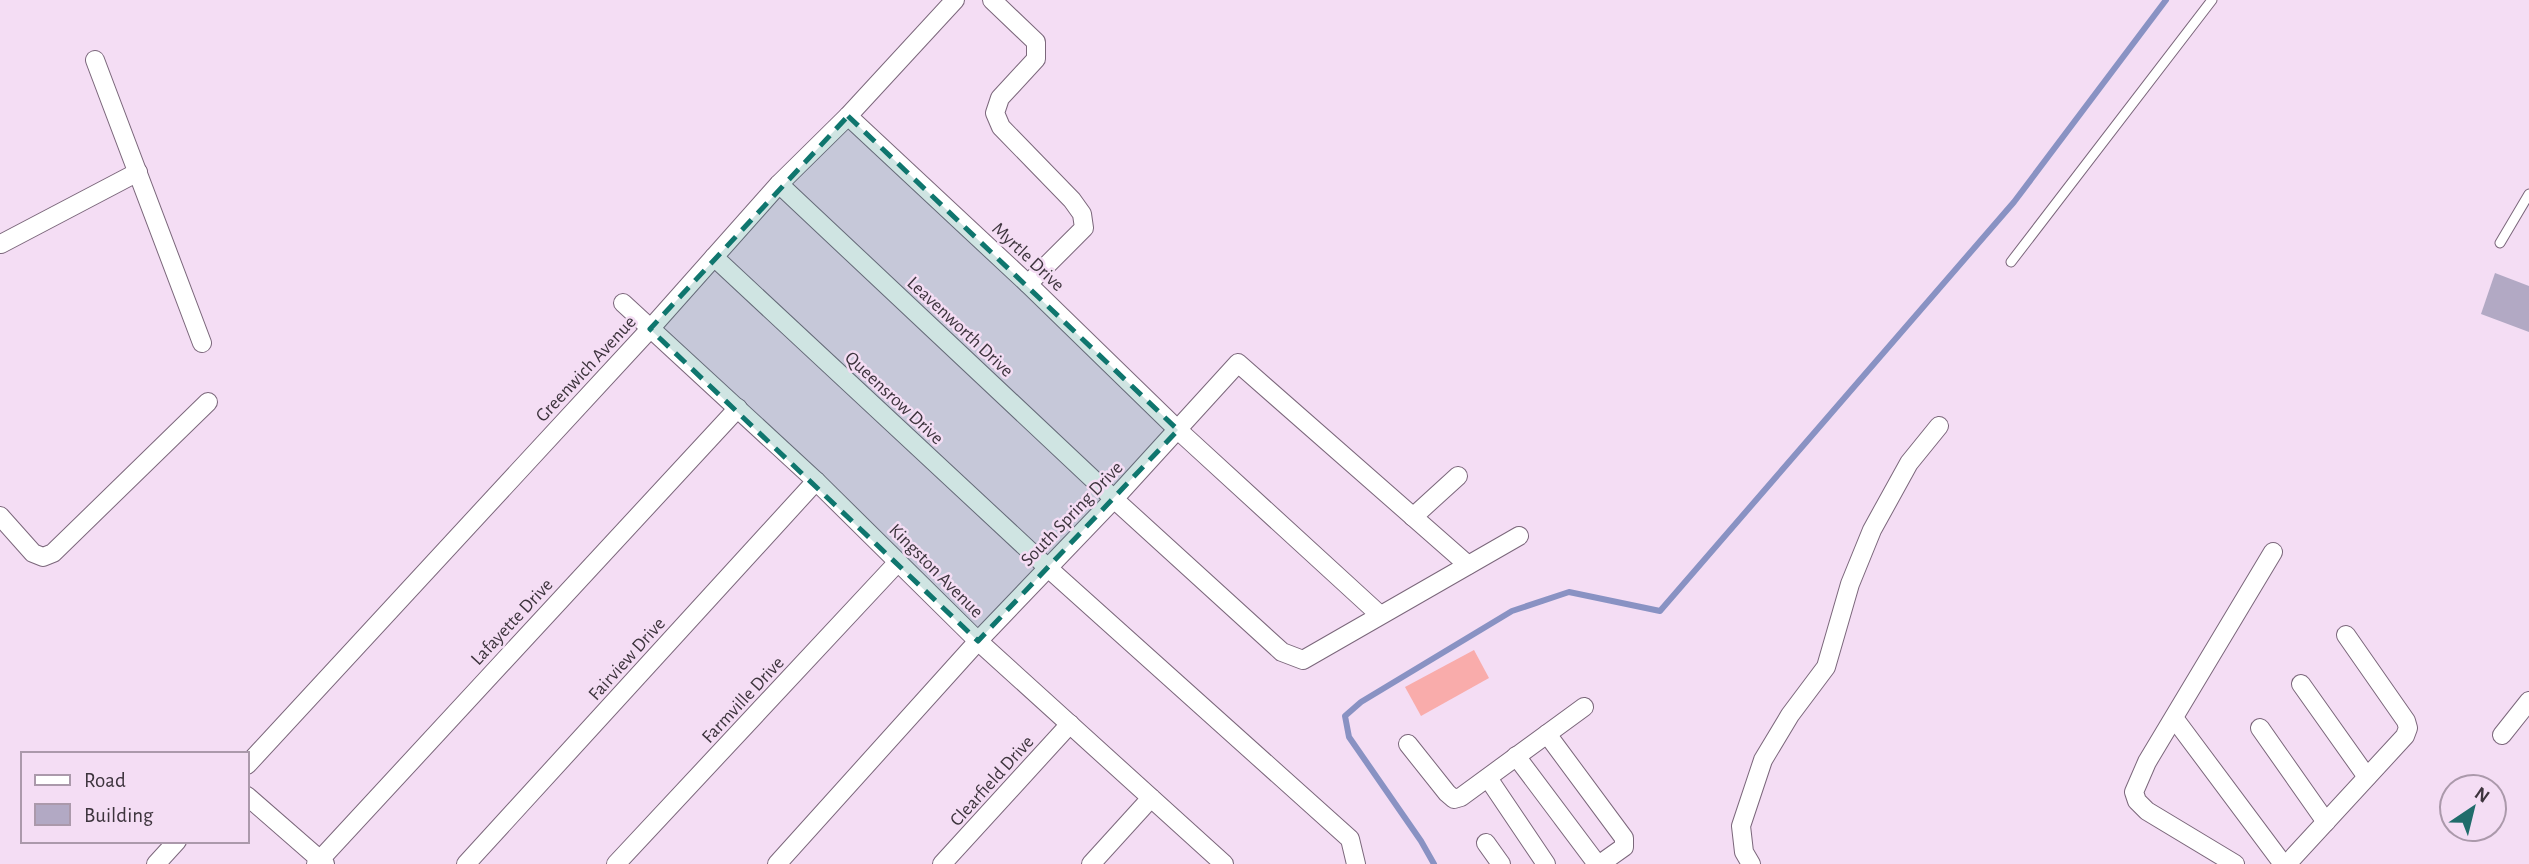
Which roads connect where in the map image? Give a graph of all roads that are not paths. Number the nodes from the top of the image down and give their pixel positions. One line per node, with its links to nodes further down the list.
1 (955, 0): 5 (street, Greenwich Avenue)
2 (992, 0): 13 (street)
3 (2212, 0): 12 (lane)
4 (95, 60): 6 (street)
5 (848, 116): 7 (street, Greenwich Avenue); 13 (street, Myrtle Drive)
6 (138, 172): 9 (street); 16 (street)
7 (779, 184): 11 (street, Greenwich Avenue); 23 (street, Leavenworth Drive)
8 (2529, 194): 10 (lane)
9 (0, 243)
10 (2500, 243)
11 (715, 257): 15 (street, Greenwich Avenue); 30 (street, Queensrow Drive)
12 (2011, 262)
13 (1028, 284): 20 (street, Myrtle Drive)
14 (623, 303): 15 (street, Kingston Avenue)
15 (650, 329): 18 (street, Kingston Avenue); 44 (street, Greenwich Avenue)
16 (202, 343)
17 (208, 402): 24 (street)
18 (738, 408): 22 (street, Kingston Avenue); 52 (street, Lafayette Drive)
19 (1940, 426): 64 (street)
20 (1178, 430): 23 (street, South Spring Drive); 25 (street, South Spring Drive); 31 (street, Myrtle Drive)
21 (1458, 476): 25 (street)
22 (816, 481): 28 (street, Kingston Avenue); 54 (street, Fairview Drive)
23 (1114, 499): 30 (street, South Spring Drive); 31 (street, Leavenworth Drive)
24 (0, 516)
25 (1413, 517): 29 (street, South Spring Drive)
26 (1519, 536): 29 (street)
27 (2273, 552): 37 (street)
28 (898, 562): 33 (street, Kingston Avenue); 55 (street, Farmville Drive)
29 (1468, 565): 31 (street)
30 (1047, 567): 33 (street, South Spring Drive); 60 (street, Queensrow Drive)
31 (1380, 615)
32 (2346, 635): 45 (street)
33 (978, 641): 38 (street, Kingston Avenue); 56 (street, South Spring Drive)
34 (2301, 684): 45 (street)
35 (2529, 701): 41 (street)
36 (1584, 707): 40 (street)
37 (2174, 718): 65 (street); 66 (street)
38 (1070, 724): 48 (street, Kingston Avenue); 57 (street, Clearfield Drive)
39 (2260, 728): 49 (street)
40 (1547, 734): 43 (street); 63 (street)
41 (2502, 735)
42 (1408, 744): 46 (street)
43 (1516, 756): 46 (street); 63 (street)
44 (248, 764)
45 (2368, 777): 49 (street)
46 (1488, 778): 62 (street)
47 (248, 797): 52 (street)
48 (1152, 798): 58 (street); 59 (street, Kingston Avenue)
49 (2326, 822): 66 (street)
50 (175, 843): 53 (street)
51 (1486, 843): 61 (street)
52 (320, 862)
53 (156, 864)
54 (466, 864)
55 (616, 864)
56 (777, 864)
57 (942, 864)
58 (1091, 864)
59 (1223, 864)
60 (1356, 864)
61 (1501, 864)
62 (1546, 864)
63 (1598, 864)
64 (1751, 864)
65 (2235, 864)
66 (2285, 864)

